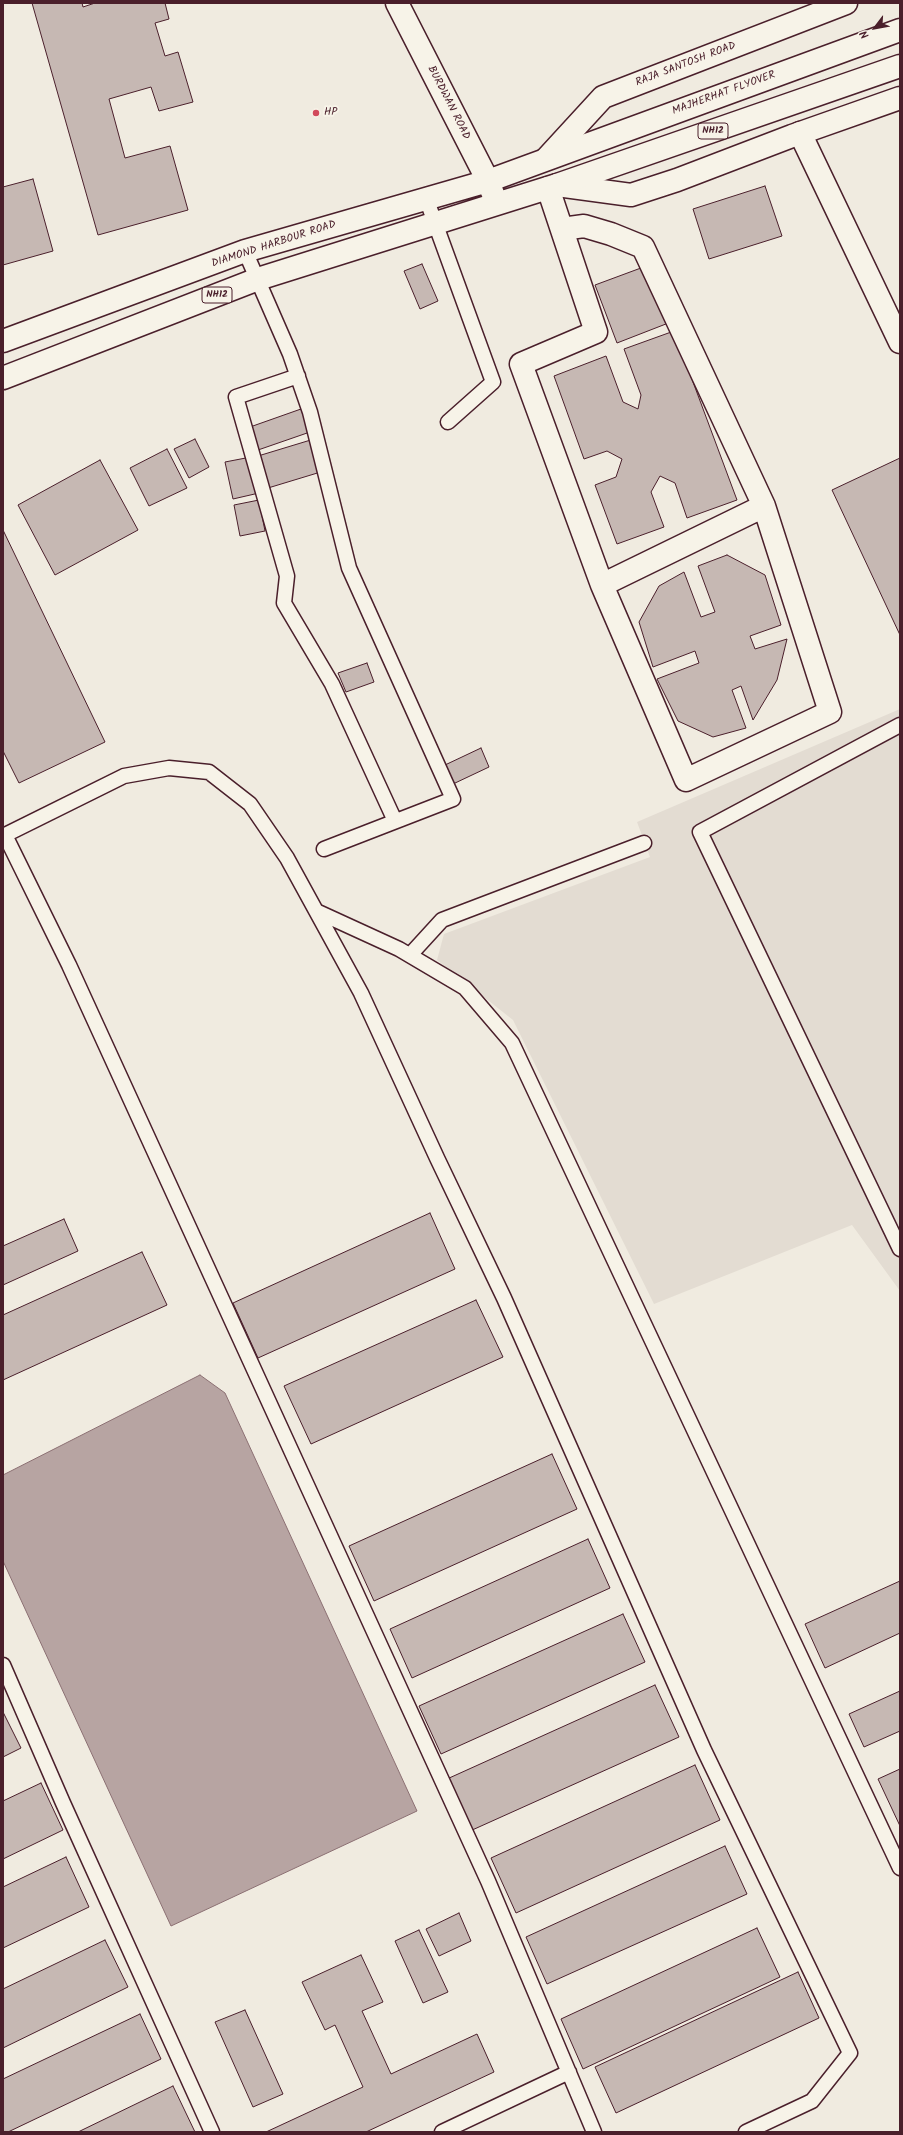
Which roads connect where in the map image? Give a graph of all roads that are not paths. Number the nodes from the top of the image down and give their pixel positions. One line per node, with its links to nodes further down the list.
1 (397, 3): 8 (main road, BURDWAN ROAD)
2 (846, 3): 7 (main road, RAJA SANTOSH ROAD)
3 (900, 30): 7 (main road, MAJHERHAT FLYOVER)
4 (900, 66): 9 (main road, NH12)
5 (900, 98): 6 (main road)
6 (800, 133): 9 (main road); 17 (main road)
7 (547, 158): 8 (main road, DIAMOND HARBOUR ROAD)
8 (488, 181): 10 (main road, DIAMOND HARBOUR ROAD); 11 (main road, BURDWAN ROAD)
9 (552, 186): 11 (main road, NH12); 13 (main road)
10 (426, 198): 12 (lane); 14 (main road, DIAMOND HARBOUR ROAD)
11 (496, 204): 12 (main road, NH12)
12 (435, 223): 15 (main road, NH12); 20 (lane)
13 (562, 229): 21 (main road); 22 (main road)
14 (246, 252): 15 (lane); 16 (main road, DIAMOND HARBOUR ROAD)
15 (258, 279): 18 (lane); 19 (main road, NH12)
16 (3, 341)
17 (900, 342)
18 (298, 376): 24 (lane); 24 (lane)
19 (3, 378)
20 (448, 422)
21 (764, 506): 22 (main road); 22 (main road)
22 (602, 585)
23 (900, 726): 30 (lane)
24 (395, 821): 27 (lane)
25 (4, 835): 28 (lane); 33 (lane)
26 (644, 843): 29 (lane)
27 (324, 849)
28 (316, 911): 29 (lane); 37 (lane)
29 (410, 955): 32 (lane)
30 (899, 1245)
31 (3, 1665): 34 (lane)
32 (900, 1868)
33 (569, 2072): 35 (lane); 36 (lane)
34 (212, 2132)
35 (442, 2132)
36 (594, 2132)
37 (746, 2132)

